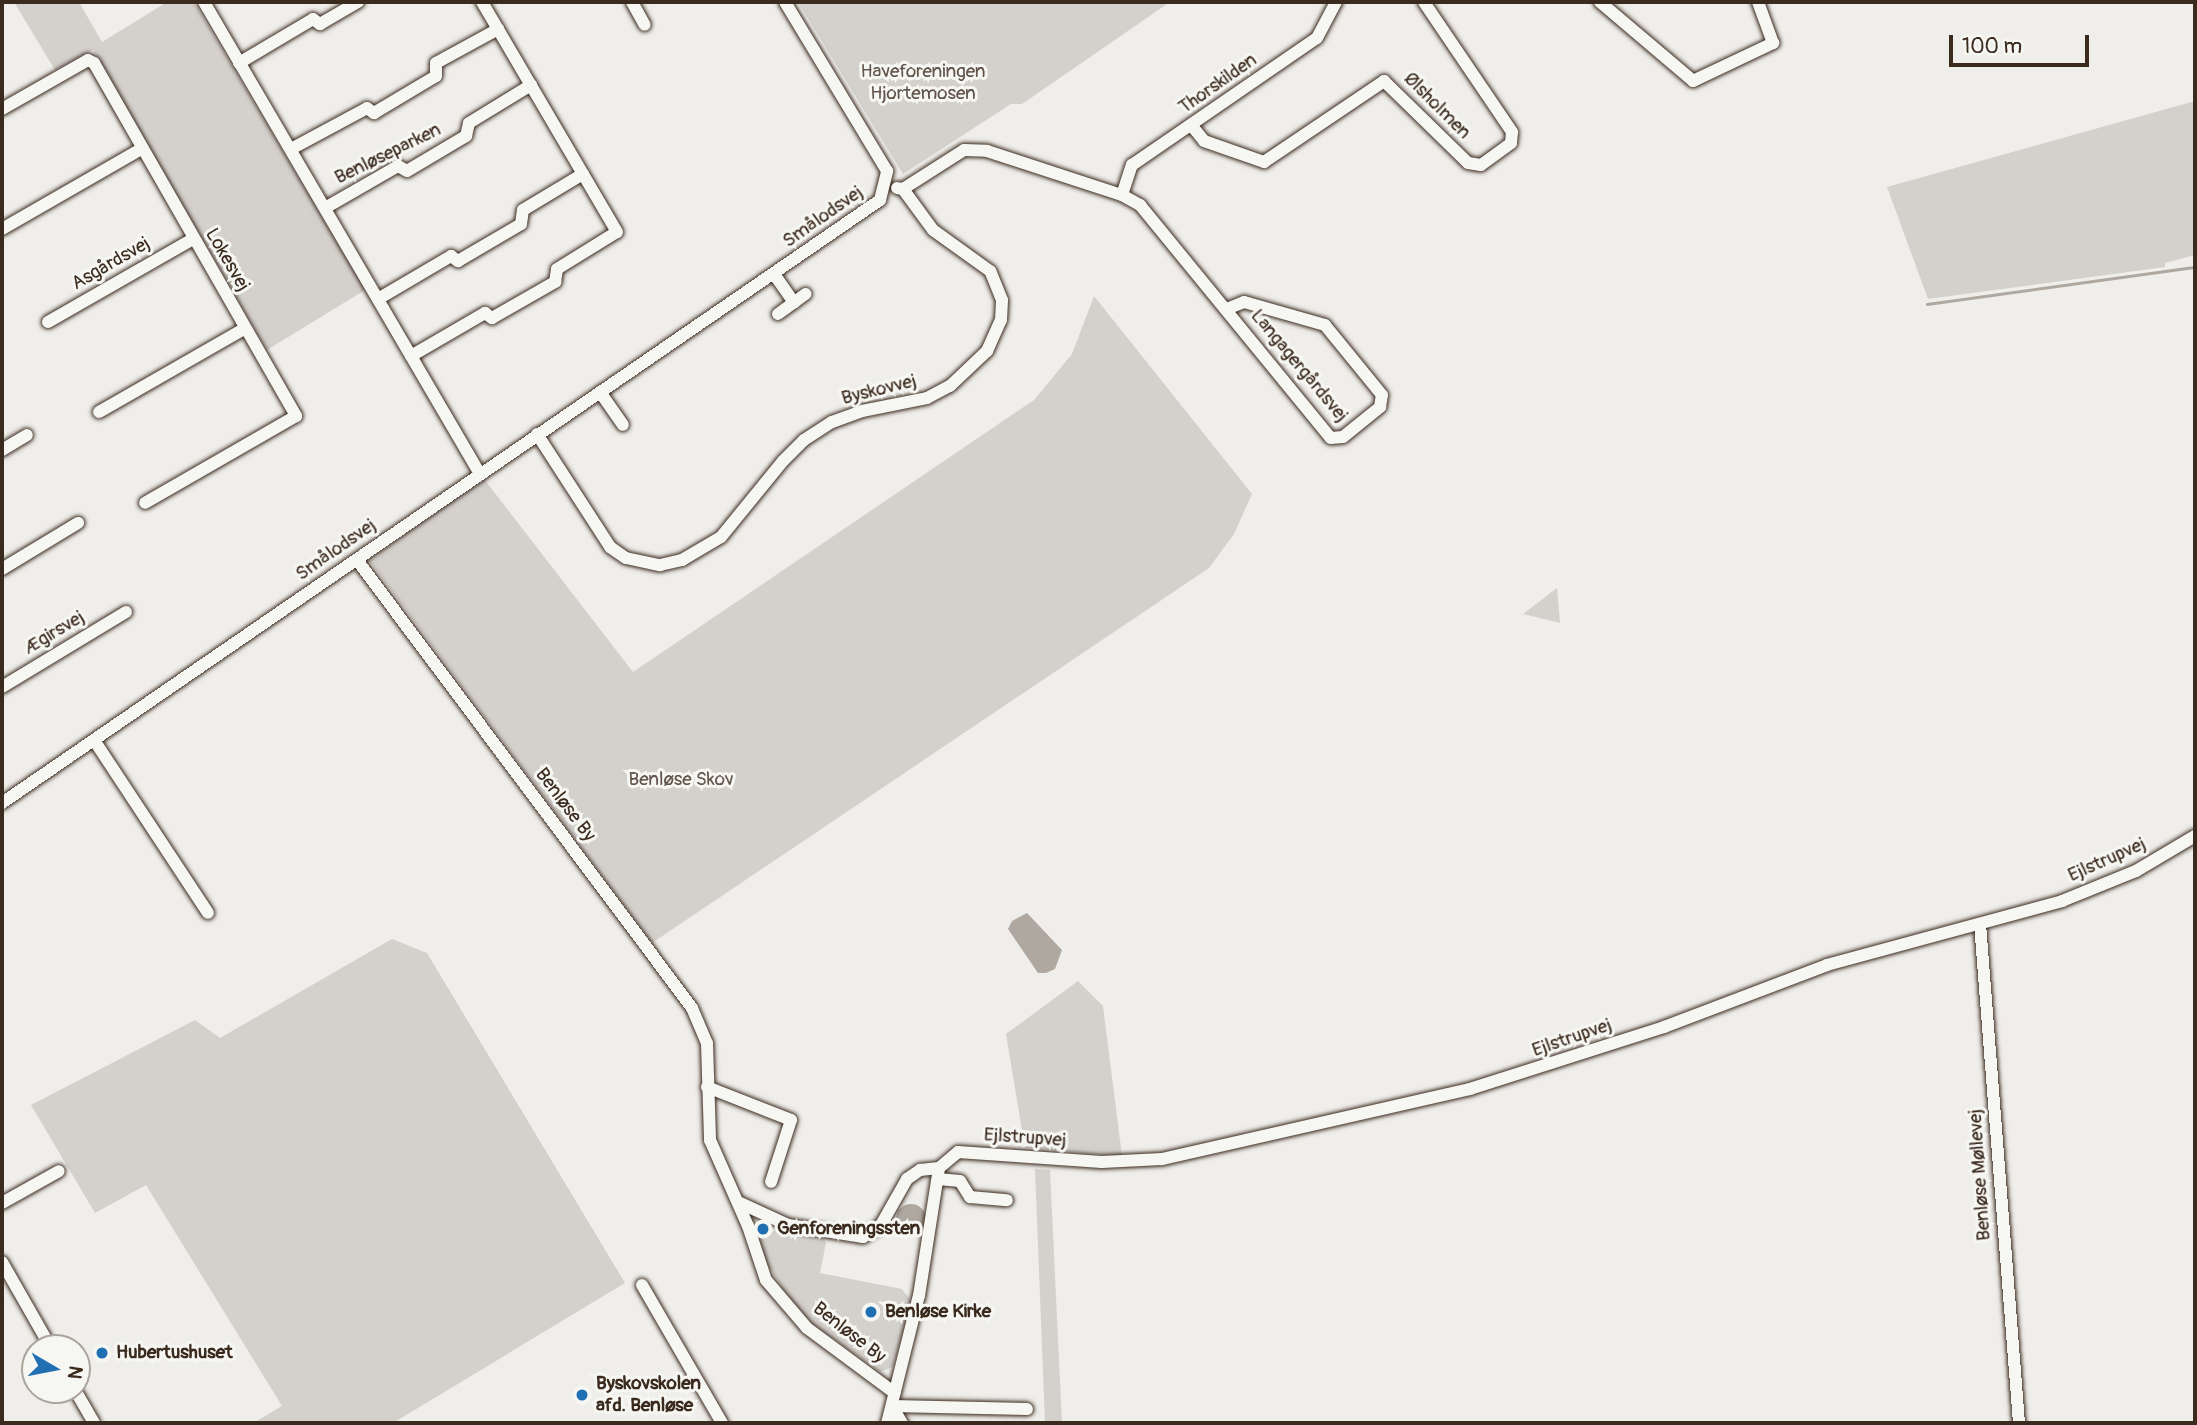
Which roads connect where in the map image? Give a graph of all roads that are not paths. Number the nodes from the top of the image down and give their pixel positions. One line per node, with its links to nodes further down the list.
1 (206, 2): 12 (street, Benløseparken)
2 (358, 2): 12 (street)
3 (482, 2): 11 (street)
4 (632, 2): 10 (street)
5 (785, 2): 19 (street)
6 (1336, 2): 15 (street, Thorskilden)
7 (1424, 2): 15 (street, Ølsholmen)
8 (1600, 2): 9 (street)
9 (1758, 2)
10 (645, 25)
11 (498, 29): 13 (street); 17 (street)
12 (239, 63): 17 (street, Benløseparken)
13 (531, 85): 18 (street); 22 (street, Benløseparken)
14 (2, 109): 16 (street, Lokesvej)
15 (1192, 126): 21 (street, Thorskilden)
16 (141, 149): 23 (street); 24 (street, Lokesvej)
17 (291, 149): 22 (street, Benløseparken)
18 (583, 174): 27 (street); 33 (street)
19 (887, 186): 20 (street); 25 (street, Smålodsvej)
20 (903, 189): 21 (street, Langagergårdsvej); 37 (street, Byskovvej)
21 (1122, 195): 29 (street, Langagergårdsvej)
22 (325, 208): 27 (street, Benløseparken)
23 (2, 229)
24 (193, 239): 31 (street, Asgårdsvej); 32 (street, Lokesvej)
25 (774, 274): 28 (street, Smålodsvej); 34 (street, Smålodsvej)
26 (806, 294): 28 (street)
27 (378, 299): 33 (street, Benløseparken)
28 (794, 303): 30 (street)
29 (1227, 309): 29 (street, Langagergårdsvej)
30 (778, 314)
31 (48, 322)
32 (244, 329): 35 (street); 41 (street, Lokesvej)
33 (411, 356): 40 (street, Benløseparken)
34 (600, 392): 36 (street); 37 (street, Smålodsvej)
35 (99, 412)
36 (623, 425)
37 (537, 434): 40 (street, Smålodsvej)
38 (27, 435): 39 (street)
39 (2, 450)
40 (480, 474): 43 (street, Smålodsvej)
41 (145, 503)
42 (78, 523): 44 (street)
43 (356, 559): 47 (street, Smålodsvej); 52 (street, Benløse By)
44 (2, 569)
45 (126, 612): 46 (street, Ægirsvej)
46 (2, 687)
47 (94, 740): 48 (street, Smålodsvej); 50 (street)
48 (2, 803)
49 (2195, 836): 51 (street, Ejlstrupvej)
50 (208, 913)
51 (1980, 924): 54 (street, Ejlstrupvej); 71 (street, Benløse Møllevej)
52 (707, 1087): 55 (street); 57 (street, Benløse By)
53 (59, 1171): 58 (street)
54 (939, 1173): 56 (street); 59 (street); 64 (street, Benløse By)
55 (771, 1182)
56 (1007, 1200)
57 (737, 1202): 59 (street); 60 (street, Benløse By)
58 (2, 1203)
59 (760, 1214): 60 (street)
60 (748, 1226): 64 (street, Benløse By)
61 (2, 1262): 63 (street)
62 (642, 1285): 68 (street)
63 (43, 1334)
64 (893, 1399): 66 (street); 69 (street, Benløse By); 70 (street, Benløse By)
65 (83, 1404): 67 (street)
66 (1027, 1409)
67 (94, 1423)
68 (722, 1423)
69 (887, 1423)
70 (902, 1423)
71 (2019, 1423)

